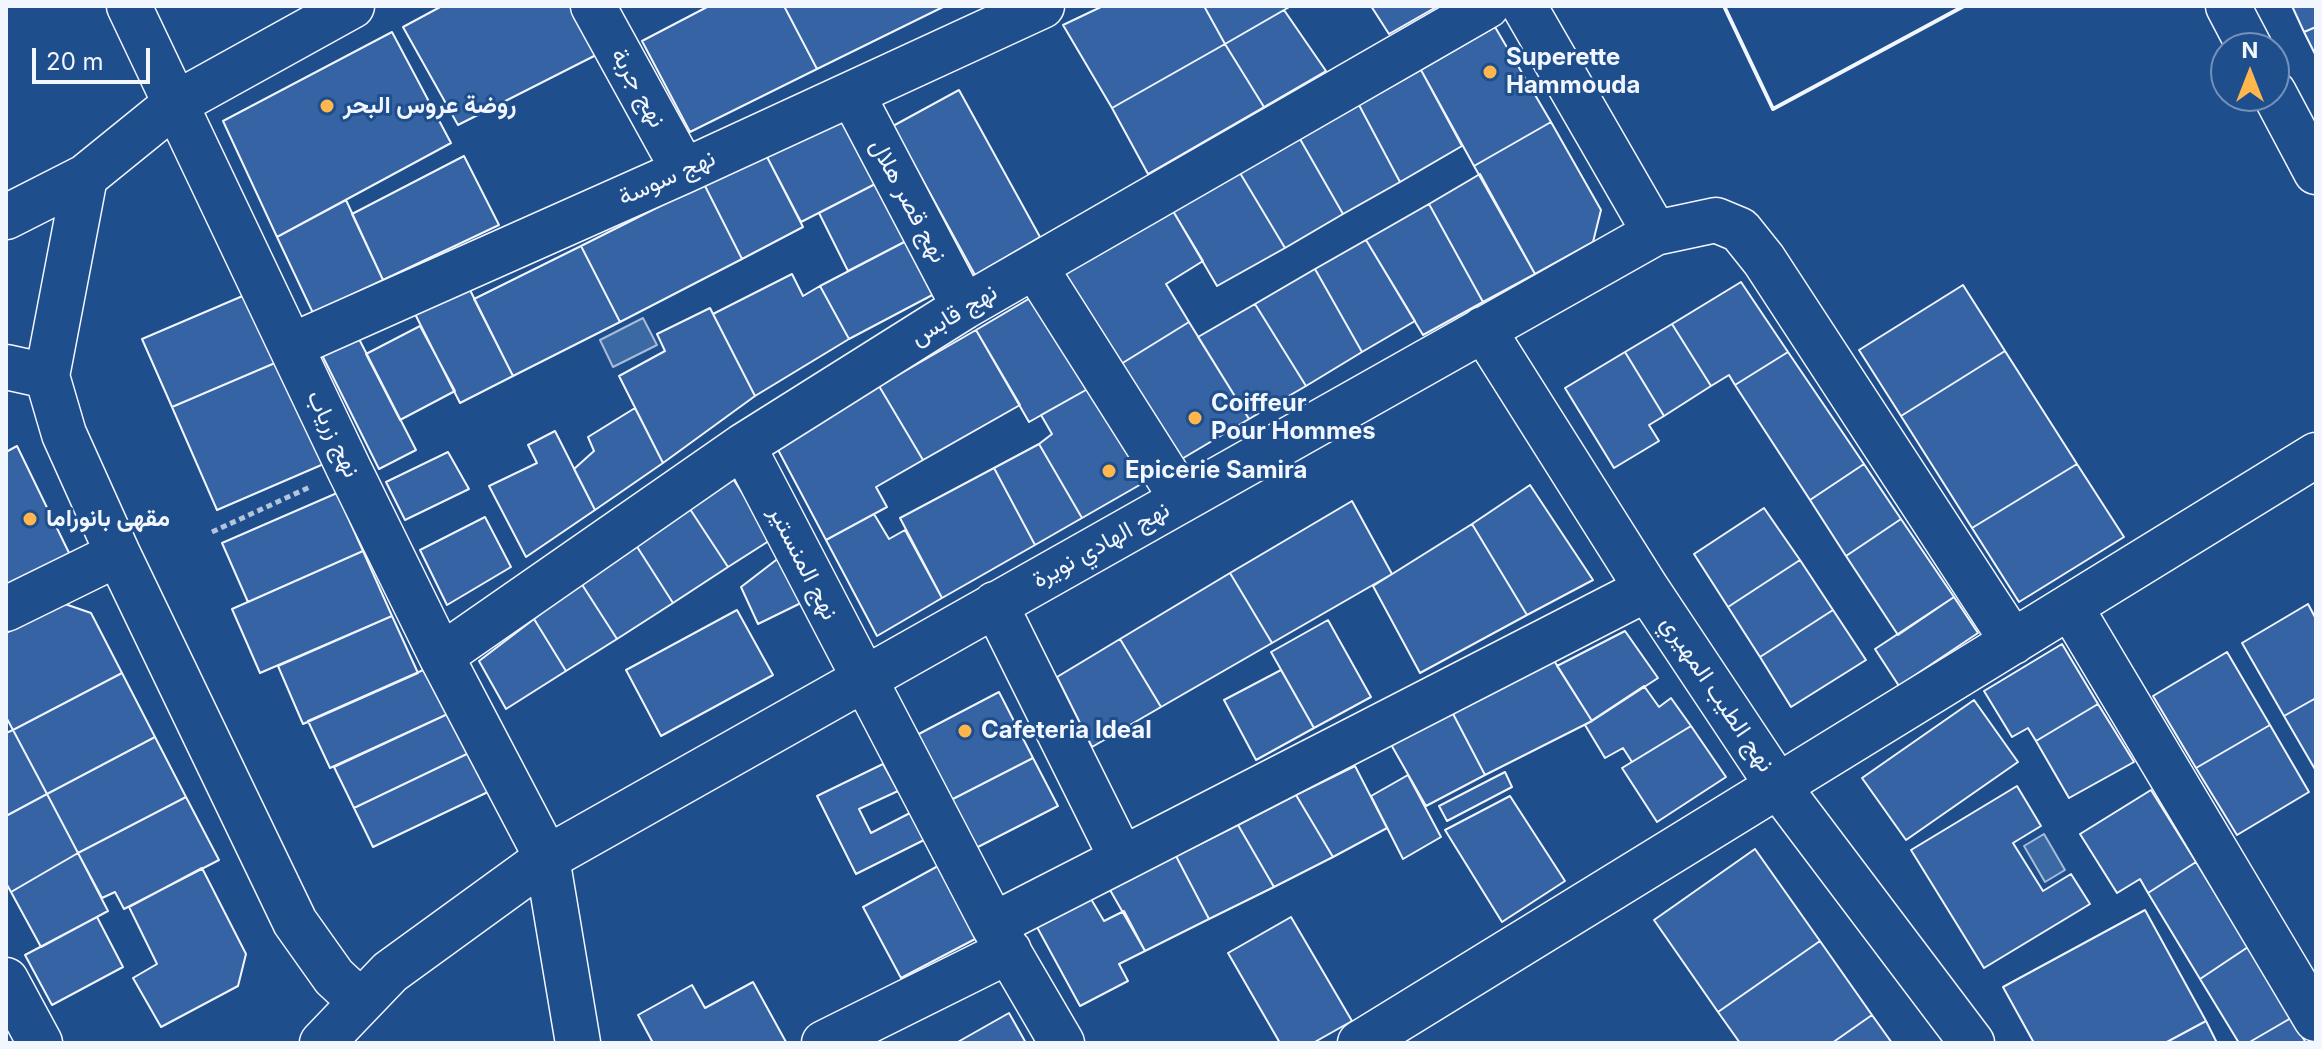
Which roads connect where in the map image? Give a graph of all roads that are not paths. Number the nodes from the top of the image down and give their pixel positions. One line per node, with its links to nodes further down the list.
1 (129, 6): 10 (street, نهج زرياب)
2 (352, 6): 10 (street)
3 (593, 6): 12 (street, نهج جربة)
4 (1042, 6): 9 (street, نهج سوسة)
5 (1487, 6): 17 (street, نهج قابس)
6 (1524, 6): 16 (street)
7 (2228, 6): 8 (street)
8 (2242, 32)
9 (852, 94): 12 (street, نهج سوسة); 18 (street, نهج قصر هلال)
10 (175, 104): 14 (street); 20 (street, نهج زرياب)
11 (2284, 112): 13 (street)
12 (684, 171): 20 (street, نهج سوسة)
13 (2316, 172)
14 (85, 177): 15 (street); 21 (street)
15 (6, 217)
16 (1655, 233): 19 (street, نهج الهادي نويرة); 30 (street, نهج الهادي نويرة)
17 (1035, 267): 18 (street, نهج قابس); 24 (street)
18 (964, 307): 22 (street, نهج قابس)
19 (1483, 329): 24 (street, نهج الهادي نويرة); 26 (street, نهج الطيب المهيري)
20 (291, 346): 31 (street, نهج زرياب)
21 (26, 372): 25 (street)
22 (743, 446): 31 (street, نهج قابس); 32 (street, نهج المنستير)
23 (2316, 455): 28 (street)
24 (1182, 499): 27 (street, نهج الهادي نويرة)
25 (118, 554): 29 (street); 38 (street)
26 (1647, 589): 33 (street, نهج الطيب المهيري); 35 (street)
27 (995, 604): 32 (street, نهج الهادي نويرة); 35 (street)
28 (2071, 608): 30 (street); 39 (street)
29 (6, 609)
30 (2013, 642): 33 (street)
31 (441, 656): 34 (street, نهج زرياب)
32 (863, 681): 34 (street, نهج الهادي نويرة); 36 (street, نهج المنستير)
33 (1778, 786): 45 (street); 46 (street, نهج الطيب المهيري)
34 (547, 858): 38 (street, نهج الهادي نويرة); 42 (street, نهج زرياب)
35 (1122, 859): 36 (street)
36 (1001, 938): 43 (street); 44 (street, نهج المنستير)
37 (6, 980): 40 (street)
38 (361, 1002): 41 (street, نهج الهادي نويرة)
39 (2316, 1019)
40 (40, 1043)
41 (322, 1043)
42 (578, 1043)
43 (824, 1043)
44 (1062, 1043)
45 (1360, 1043)
46 (1972, 1043)

